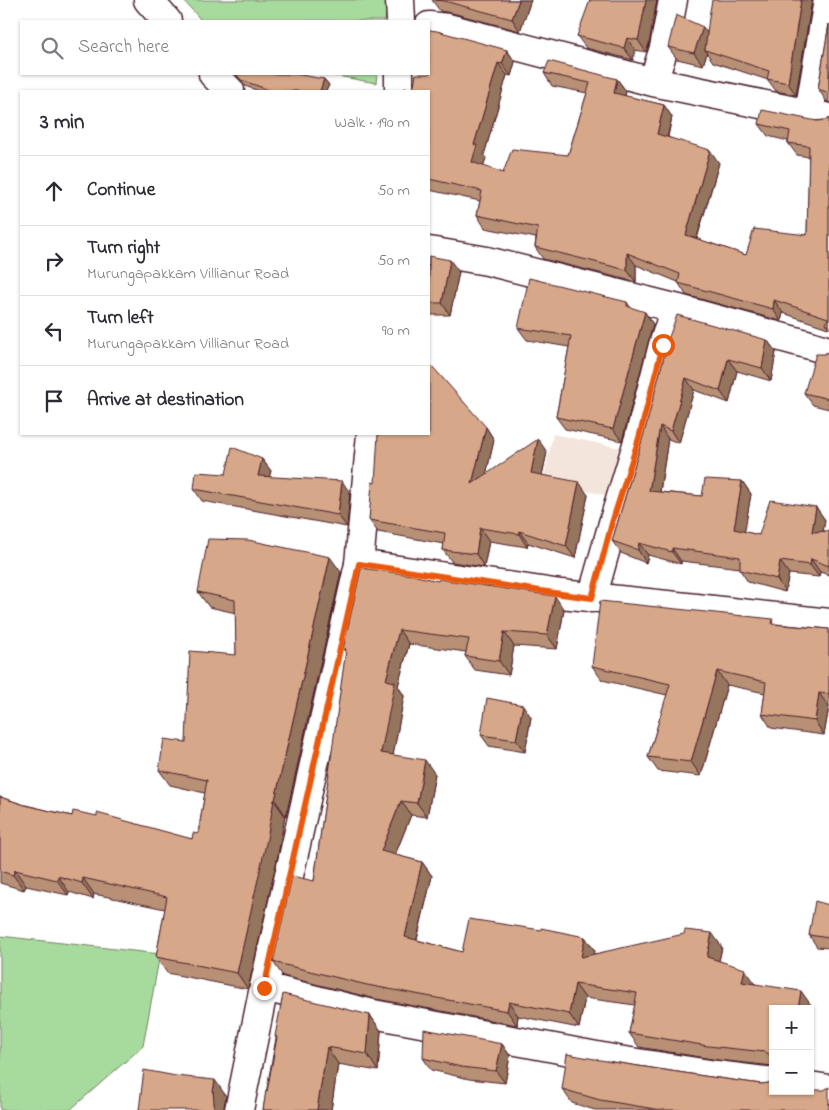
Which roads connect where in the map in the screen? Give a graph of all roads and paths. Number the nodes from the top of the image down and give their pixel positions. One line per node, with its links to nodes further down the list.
1 (148, 0): 5 (street)
2 (400, 0): 6 (street)
3 (673, 0): 10 (street)
4 (828, 0): 13 (street)
5 (166, 20)
6 (401, 20)
7 (430, 26): 10 (street)
8 (214, 75): 11 (street)
9 (399, 75): 12 (street)
10 (653, 82): 13 (street)
11 (229, 90)
12 (399, 90)
13 (819, 116)
14 (430, 252): 15 (street)
15 (675, 308): 16 (street); 19 (street)
16 (829, 351)
17 (371, 435): 18 (street)
18 (359, 564): 19 (street); 21 (street)
19 (592, 598): 20 (street)
20 (829, 624)
21 (264, 988): 22 (street); 25 (street)
22 (769, 1082)
23 (814, 1087): 24 (street)
24 (829, 1089)
25 (239, 1110)

